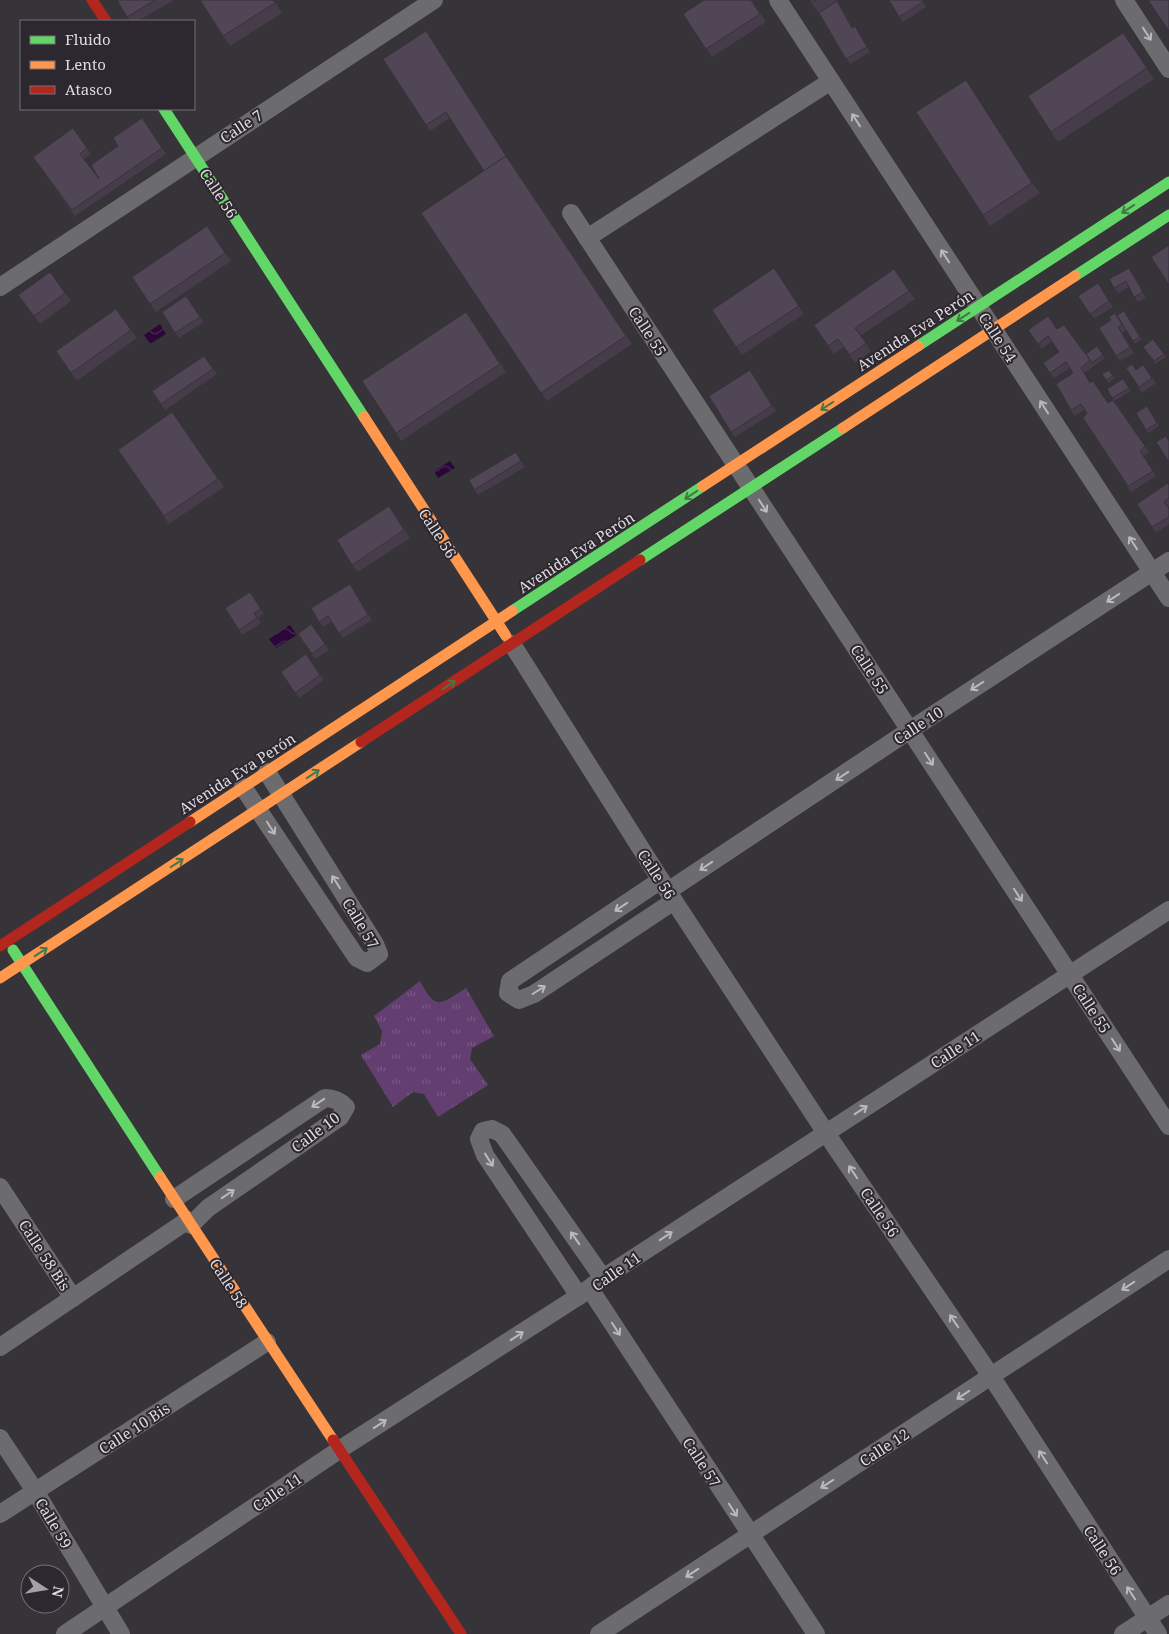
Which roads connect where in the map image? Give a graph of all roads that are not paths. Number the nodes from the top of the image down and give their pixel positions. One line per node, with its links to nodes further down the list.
1 (92, 0): 5 (main road)
2 (434, 0): 9 (street, Calle 7)
3 (778, 0): 7 (street, Calle 54)
4 (1124, 0): 6 (street, one-way to 6)
5 (105, 20)
6 (1169, 69)
7 (831, 82): 13 (street); 15 (street, Calle 54, one-way to 7)
8 (165, 110): 9 (main road, Calle 56)
9 (196, 157): 14 (street, Calle 7); 22 (main road, Calle 56)
10 (1169, 182): 15 (main road, Avenida Eva Perón, one-way to 15)
11 (570, 213): 13 (street, Calle 55)
12 (1169, 215): 16 (main road)
13 (587, 238): 17 (street, Calle 55)
14 (0, 287)
15 (979, 307): 16 (street, Calle 54); 17 (main road, Avenida Eva Perón, one-way to 17)
16 (993, 330): 18 (main road); 20 (street, Calle 54, one-way to 16)
17 (736, 465): 18 (street, Calle 55); 22 (main road, Avenida Eva Perón, one-way to 22)
18 (751, 488): 23 (main road); 24 (street, Calle 55, one-way to 24)
19 (1169, 561): 20 (street, Calle 10)
20 (1152, 572): 21 (street, Calle 54); 24 (street, Calle 10, one-way to 24)
21 (1169, 598)
22 (496, 622): 23 (main road, Calle 56); 25 (main road, Avenida Eva Perón)
23 (512, 644): 27 (main road, one-way to 23); 29 (street, Calle 56)
24 (910, 730): 29 (street, Calle 10, one-way to 29); 33 (street, Calle 55, one-way to 33)
25 (266, 772): 26 (main road, Avenida Eva Perón); 27 (street, Calle 57)
26 (243, 787): 28 (street, Calle 57); 31 (main road, Avenida Eva Perón)
27 (280, 795): 28 (main road); 28 (street, Calle 57, one-way to 27)
28 (259, 809): 32 (main road, one-way to 28)
29 (668, 891): 29 (street, Calle 10, one-way to 29); 36 (street, Calle 56)
30 (1169, 910): 33 (street, Calle 11)
31 (2, 940): 32 (main road, Calle 58)
32 (22, 964): 34 (main road); 38 (main road, Calle 58)
33 (1070, 975): 35 (street, Calle 55, one-way to 35); 36 (street, Calle 11, one-way to 33)
34 (0, 978)
35 (1169, 1126)
36 (826, 1132): 41 (street, Calle 11, one-way to 36); 45 (street, Calle 56, one-way to 36)
37 (0, 1187): 42 (street, Calle 58 Bis)
38 (174, 1199): 39 (main road, Calle 58); 39 (street, Calle 10, one-way to 38)
39 (189, 1222): 42 (street, Calle 10); 43 (main road, Calle 58)
40 (1169, 1259): 45 (street, Calle 12, one-way to 45)
41 (591, 1287): 41 (street, Calle 57, one-way to 41); 47 (street, Calle 11, one-way to 41); 50 (street, Calle 57, one-way to 50)
42 (73, 1298): 44 (street, Calle 10)
43 (268, 1342): 47 (main road, Calle 58); 48 (street, Calle 10 Bis)
44 (0, 1347)
45 (991, 1376): 50 (street, Calle 12, one-way to 50); 53 (street, Calle 56, one-way to 45)
46 (0, 1438): 48 (street, Calle 59)
47 (338, 1450): 52 (street, Calle 11); 56 (main road, Calle 58)
48 (35, 1491): 49 (street, Calle 10 Bis); 52 (street, Calle 59)
49 (0, 1514)
50 (750, 1535): 57 (street, Calle 12, one-way to 57); 58 (street, Calle 57)
51 (1169, 1604): 53 (street)
52 (104, 1608): 54 (street, Calle 11); 55 (street, Calle 59)
53 (1147, 1618): 59 (street); 60 (street, Calle 56)
54 (65, 1634)
55 (121, 1634)
56 (461, 1634)
57 (599, 1634)
58 (816, 1634)
59 (1124, 1634)
60 (1158, 1634)

